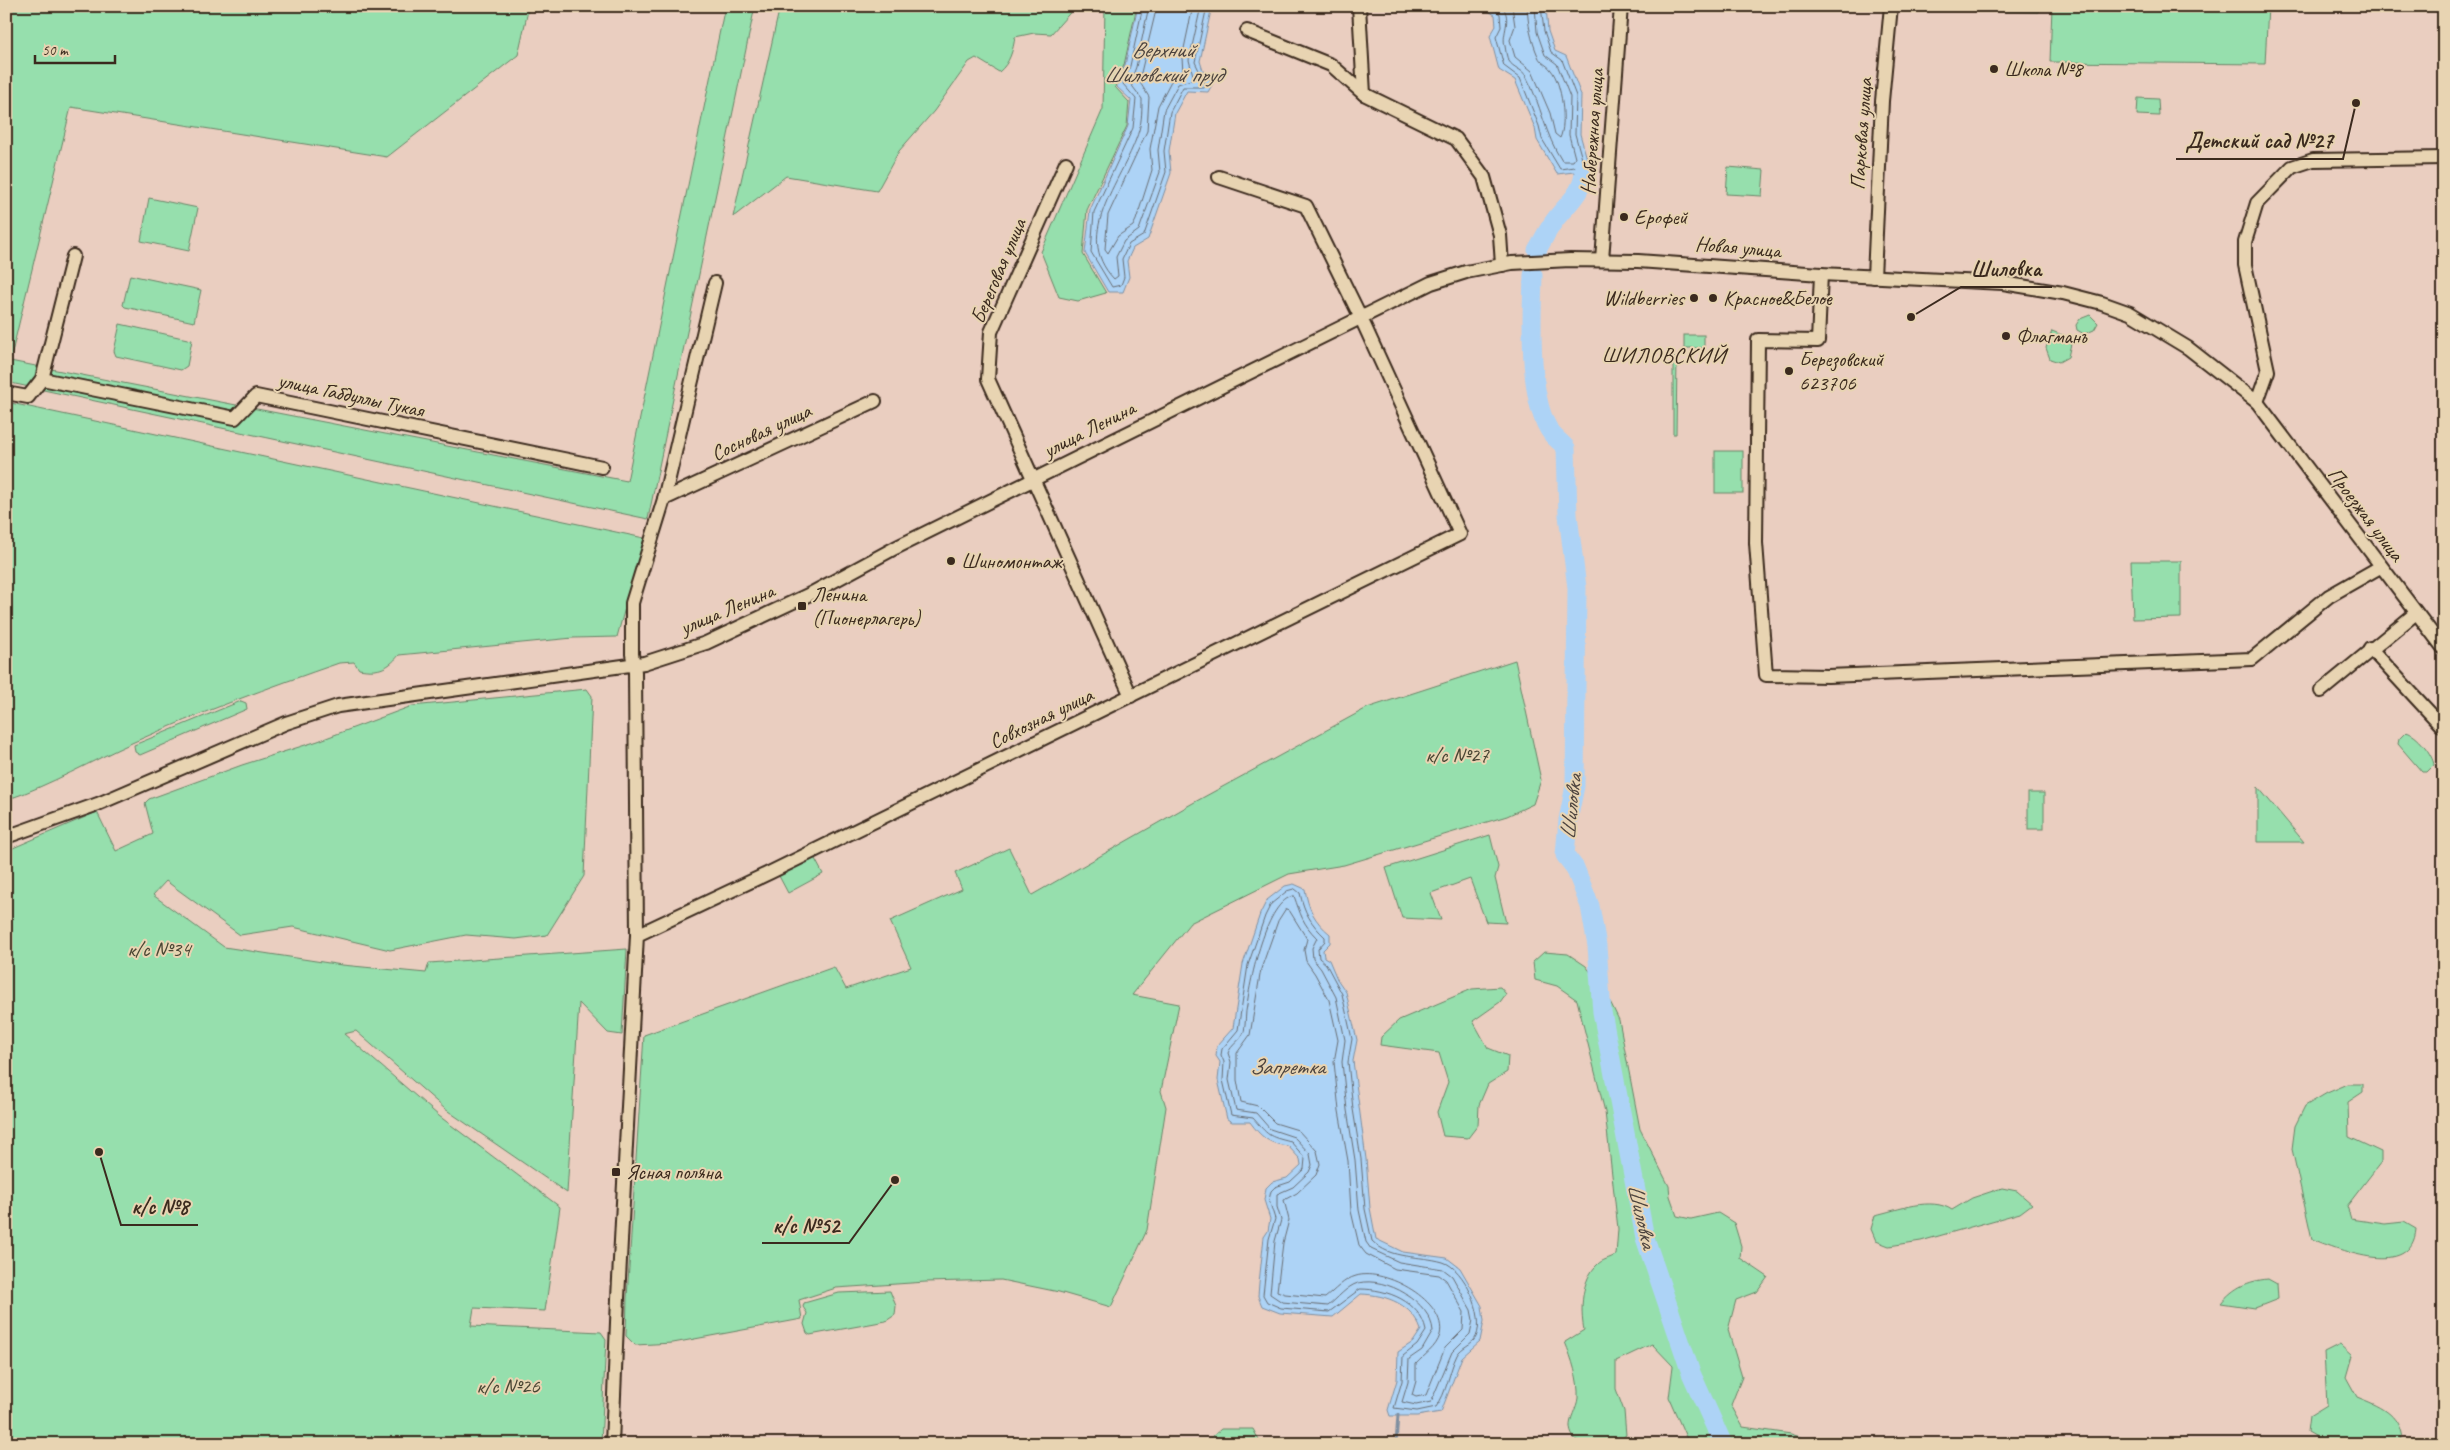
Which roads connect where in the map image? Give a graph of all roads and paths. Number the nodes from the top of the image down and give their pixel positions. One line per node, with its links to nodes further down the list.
1 (1359, 6): 5 (street)
2 (1621, 6): 11 (street, Набережная улица)
3 (1891, 6): 13 (street, Парковая улица)
4 (1247, 31): 5 (street)
5 (1364, 94): 12 (street)
6 (2444, 158): 20 (street)
7 (1066, 163): 22 (street, Береговая улица)
8 (1219, 177): 16 (street)
9 (73, 256): 17 (street)
10 (1570, 260): 11 (street, Новая улица); 12 (street, улица Ленина)
11 (1602, 260): 14 (street, Новая улица)
12 (1507, 264): 16 (street, улица Ленина)
13 (1873, 271): 14 (street, Новая улица); 20 (street, Проезжая улица)
14 (1821, 274): 24 (street)
15 (715, 283): 23 (street)
16 (1360, 316): 22 (street, улица Ленина); 30 (street, Совхозная улица)
17 (42, 379): 18 (street); 21 (street, улица Габдуллы Тукая)
18 (6, 393)
19 (875, 401): 23 (street, Сосновая улица)
20 (2257, 402): 24 (street, Проезжая улица)
21 (602, 467)
22 (1034, 479): 28 (street, улица Ленина); 30 (street, Береговая улица)
23 (664, 499): 28 (street)
24 (2380, 567): 25 (street, Проезжая улица)
25 (2416, 614): 26 (street); 27 (street, Проезжая улица)
26 (2370, 648): 29 (street); 31 (street)
27 (2444, 649)
28 (634, 664): 32 (street, улица Ленина); 33 (street)
29 (2320, 691)
30 (1131, 696): 33 (street, Совхозная улица)
31 (2441, 726)
32 (6, 837)
33 (638, 935): 34 (street)
34 (612, 1444)

